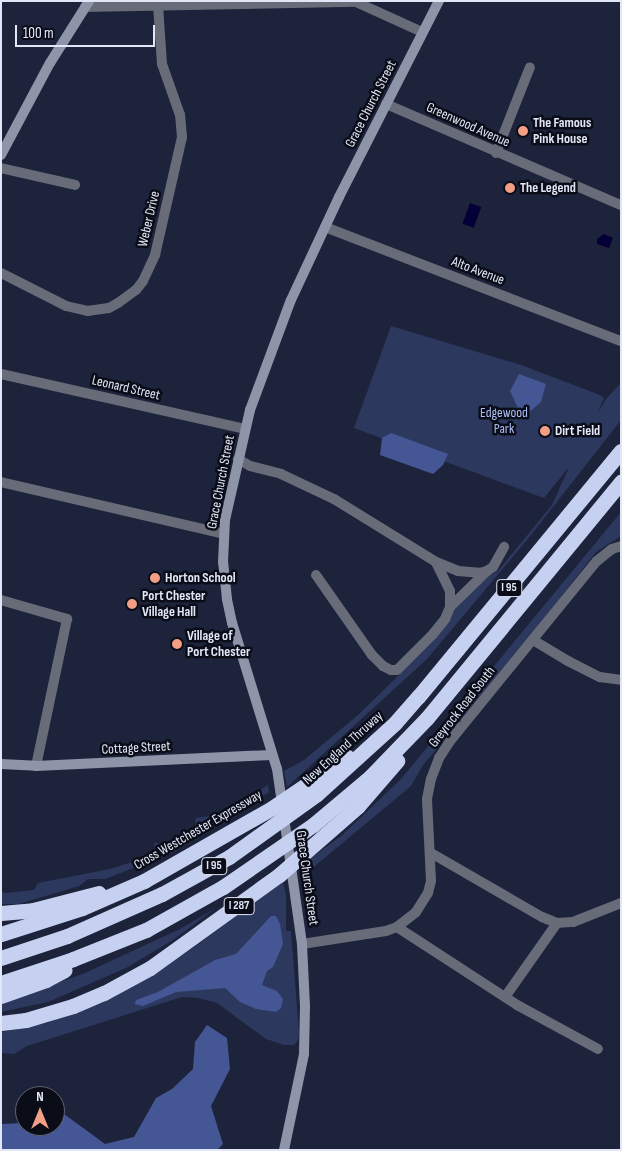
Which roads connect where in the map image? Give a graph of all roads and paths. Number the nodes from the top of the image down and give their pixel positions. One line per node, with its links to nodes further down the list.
1 (439, 1): 4 (street, Grace Church Street)
2 (87, 4): 3 (street); 8 (street)
3 (158, 6): 4 (street); 13 (street, Weber Drive)
4 (422, 32): 6 (street, Grace Church Street)
5 (530, 67): 7 (street)
6 (386, 104): 7 (street, Greenwood Avenue); 12 (street, Grace Church Street)
7 (496, 153): 11 (street, Greenwood Avenue)
8 (1, 155)
9 (1, 168): 10 (street)
10 (74, 185)
11 (621, 205)
12 (326, 227): 14 (street, Alto Avenue); 16 (street, Grace Church Street)
13 (1, 273)
14 (621, 341)
15 (1, 374): 16 (street, Leonard Street)
16 (245, 429): 18 (street, Grace Church Street)
17 (621, 451): 32 (highway, New England Thruway / I 95)
18 (238, 459): 21 (street, Grace Church Street); 24 (street)
19 (1, 482): 21 (street)
20 (621, 482): 31 (highway, I 95)
21 (224, 534): 33 (street, Grace Church Street)
22 (621, 546): 29 (street, Greyrock Road South)
23 (504, 548): 25 (street)
24 (436, 562): 25 (street); 28 (street)
25 (487, 571): 28 (street)
26 (316, 575): 28 (street)
27 (1, 600): 35 (street)
28 (450, 607)
29 (533, 640): 30 (street); 36 (street, Greyrock Road South)
30 (621, 680)
31 (427, 718): 44 (highway, I 95); 49 (highway, I 287)
32 (395, 723): 37 (highway, Cross Westchester Expressway); 45 (highway, New England Thruway / I 95)
33 (272, 755): 35 (street, Cottage Street); 43 (street, Grace Church Street)
34 (1, 764): 35 (street, Cottage Street)
35 (36, 766)
36 (431, 853): 40 (street); 41 (street, Greyrock Road South)
37 (144, 881): 39 (highway); 42 (highway, Cross Westchester Expressway)
38 (621, 903): 40 (street)
39 (1, 913)
40 (557, 923): 48 (street)
41 (397, 927): 43 (street, Greyrock Road South); 48 (street)
42 (1, 934)
43 (302, 944): 51 (street, Grace Church Street)
44 (108, 946): 46 (highway, I 95); 47 (highway)
45 (1, 958)
46 (1, 984)
47 (1, 996)
48 (505, 997): 50 (street)
49 (1, 1023)
50 (598, 1048)
51 (284, 1150)

